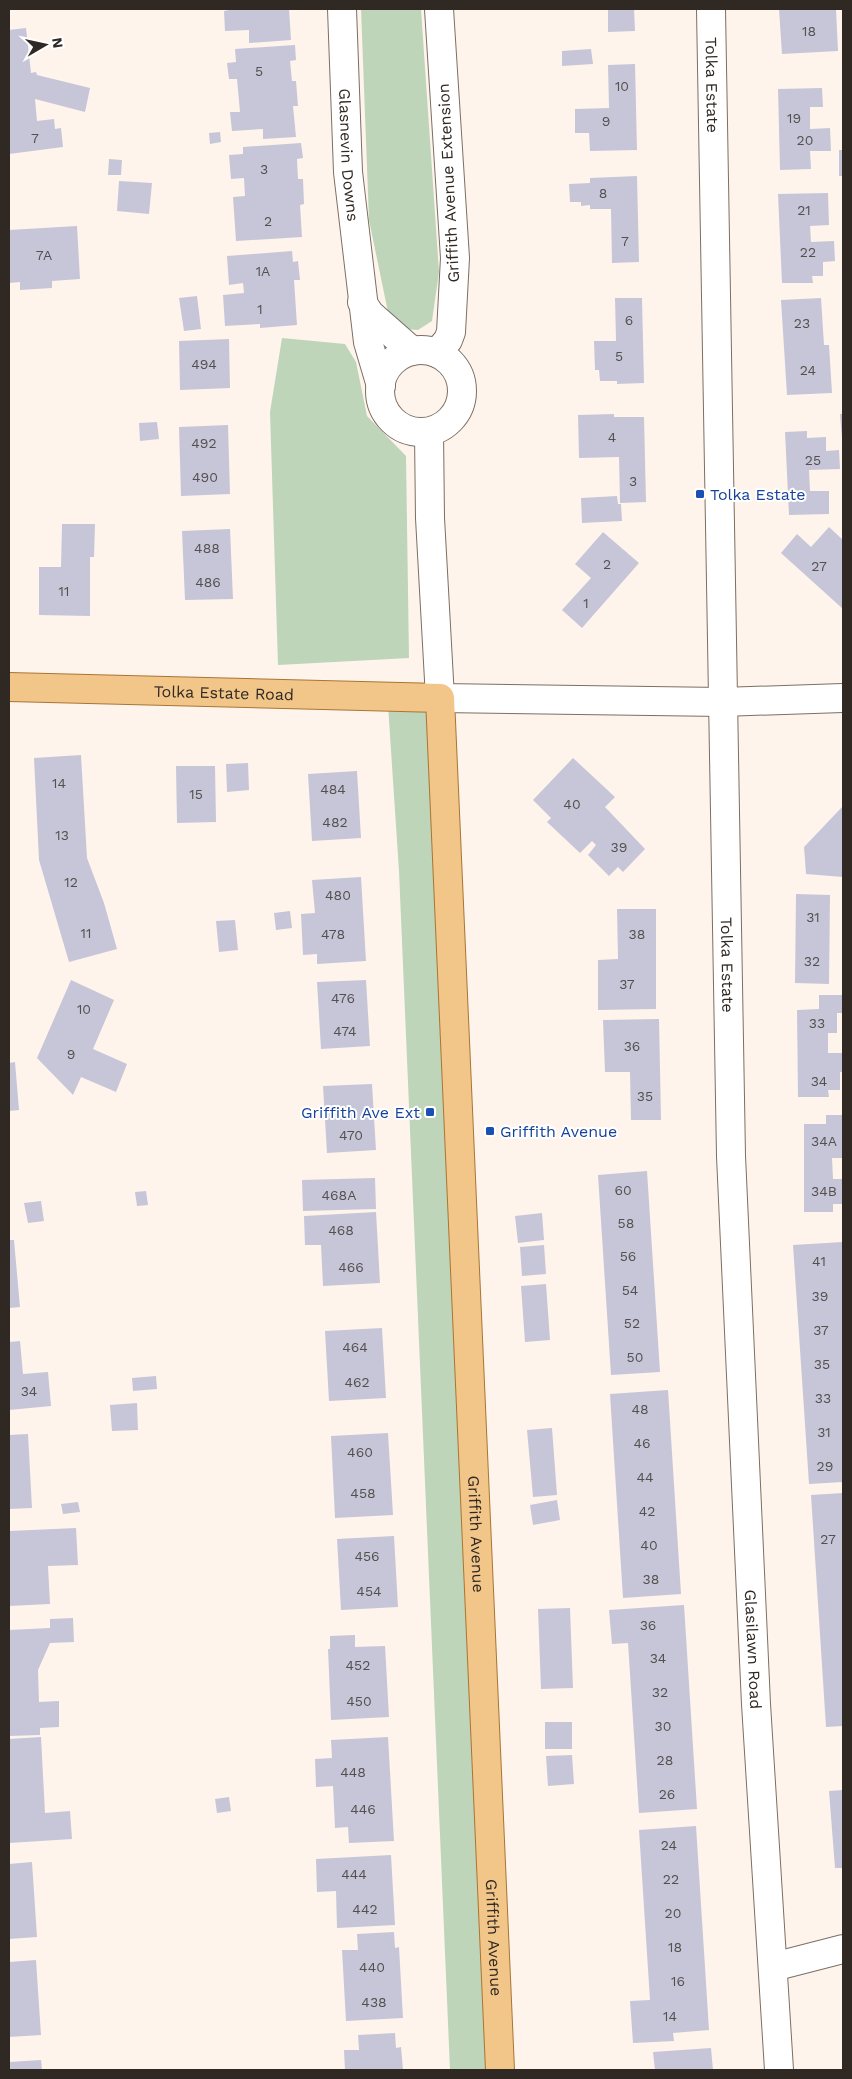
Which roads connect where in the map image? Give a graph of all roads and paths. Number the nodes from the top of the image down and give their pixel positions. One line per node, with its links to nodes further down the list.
1 (342, 9): 4 (street, Glasnevin Downs)
2 (439, 9): 5 (street, Griffith Avenue Extension)
3 (711, 9): 11 (street, Tolka Estate)
4 (362, 302): 5 (street); 6 (street, Glasnevin Downs)
5 (424, 352): 6 (street, Griffith Avenue Extension); 7 (street)
6 (381, 386): 7 (street)
7 (429, 432): 9 (street)
8 (9, 687): 9 (main road, Tolka Estate Road)
9 (440, 698): 11 (street); 15 (main road, Griffith Avenue)
10 (843, 698): 11 (street)
11 (722, 702): 12 (street, Tolka Estate)
12 (734, 1228): 14 (street, Glasilawn Road)
13 (843, 1948): 14 (street)
14 (773, 1967): 16 (street, Glasilawn Road)
15 (500, 2070)
16 (779, 2070)

